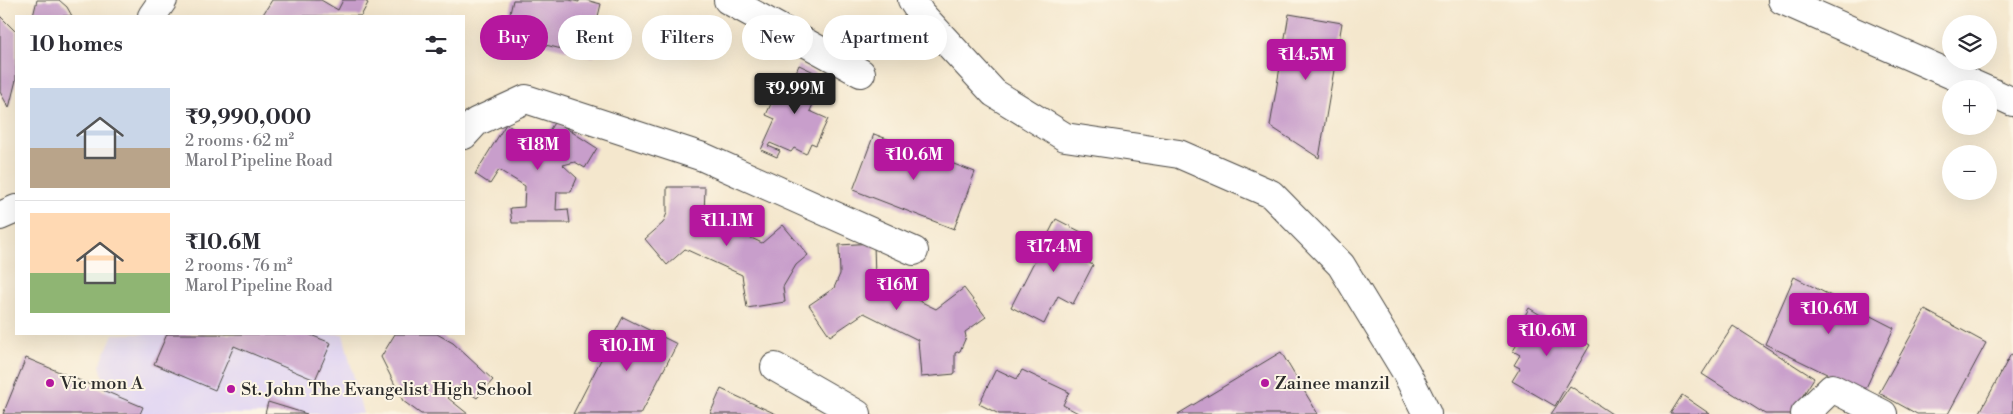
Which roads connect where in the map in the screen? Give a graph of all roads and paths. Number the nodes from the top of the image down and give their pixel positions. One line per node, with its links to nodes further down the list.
1 (163, 0): 5 (street)
2 (728, 0): 6 (street)
3 (912, 0): 16 (street)
4 (1782, 0): 7 (street)
5 (153, 15)
6 (861, 73)
7 (1964, 80)
8 (1997, 95): 9 (street)
9 (2013, 102)
10 (465, 134): 13 (street)
11 (15, 209): 12 (street)
12 (0, 216)
13 (914, 251)
14 (775, 367): 15 (street)
15 (857, 414)
16 (1427, 414)
17 (1805, 414): 18 (street)
18 (1883, 414)

